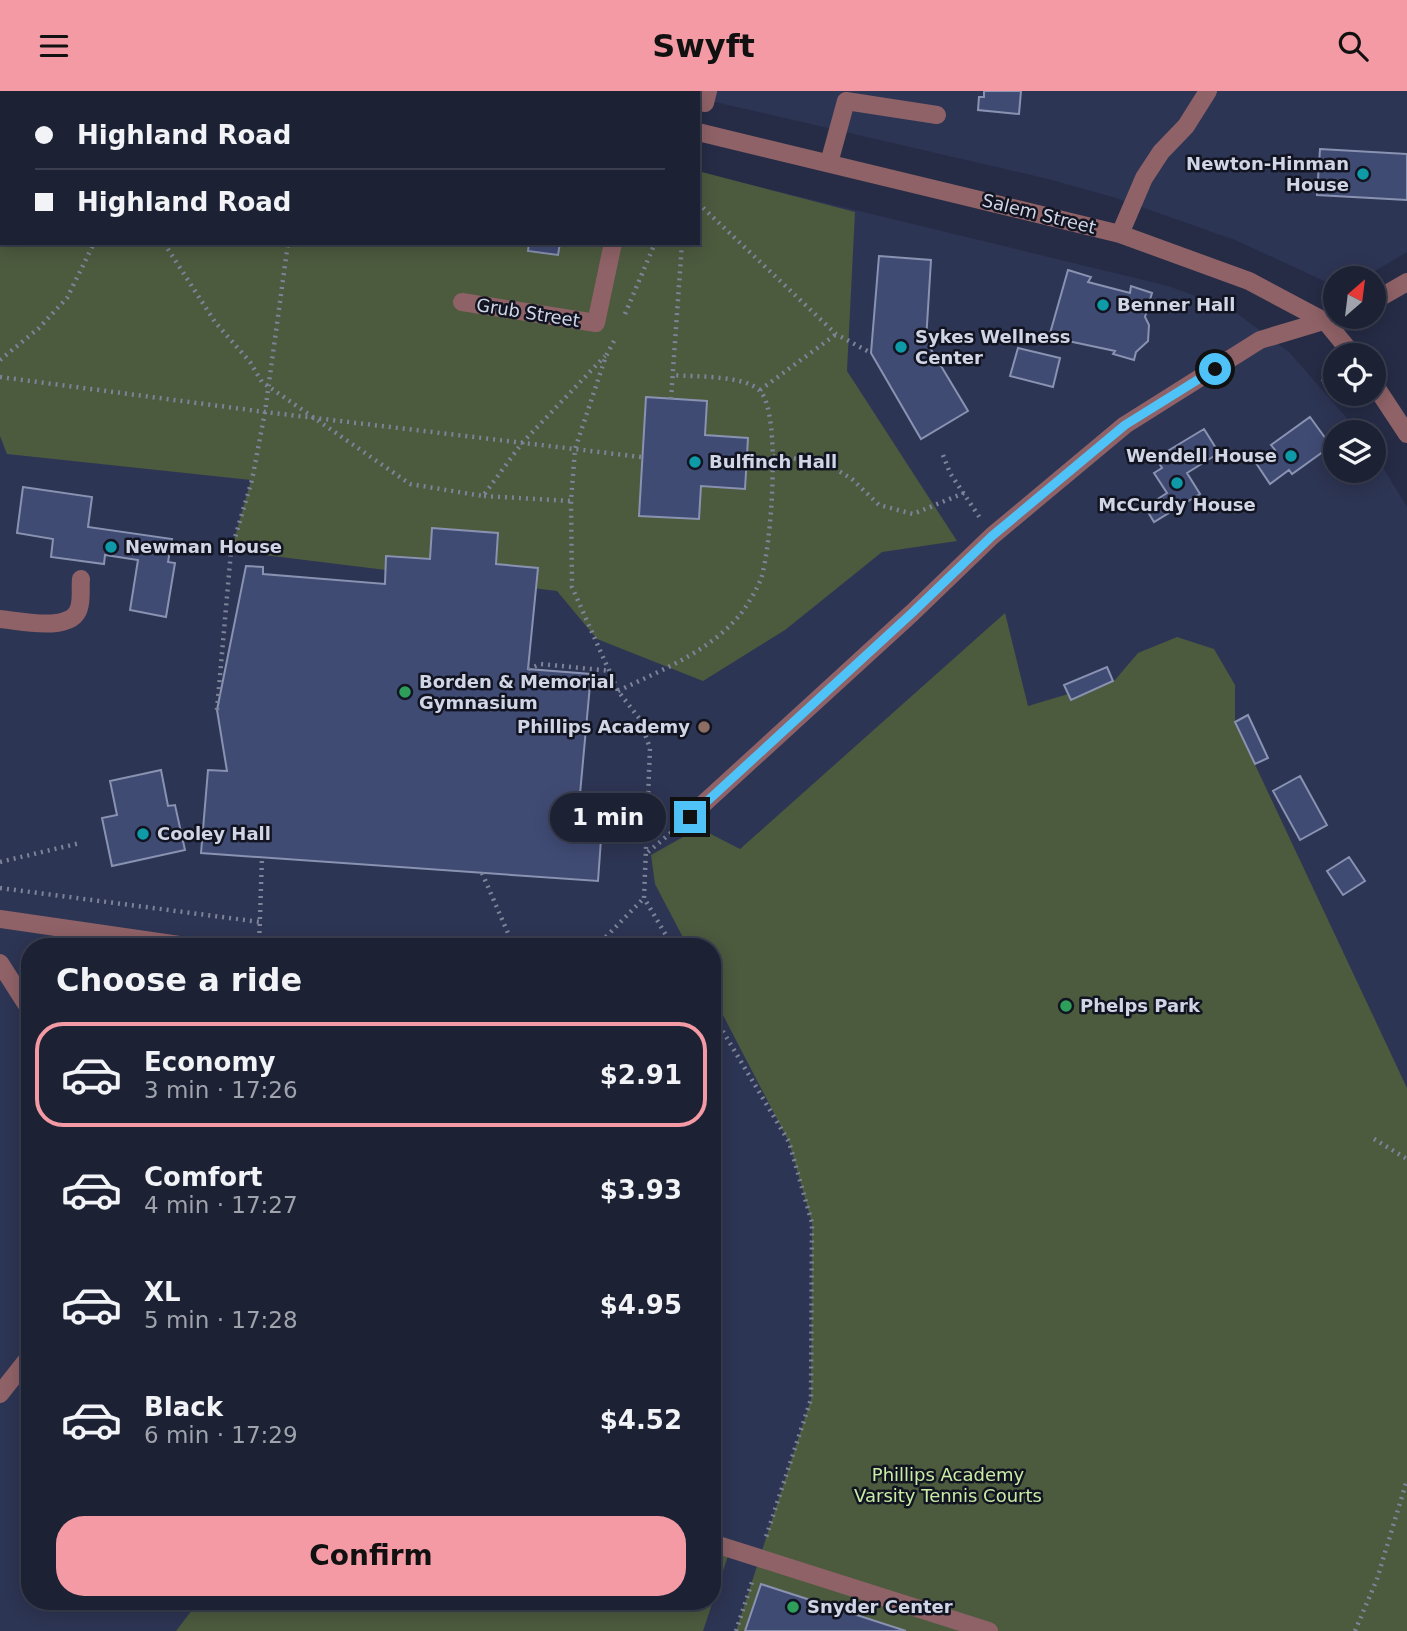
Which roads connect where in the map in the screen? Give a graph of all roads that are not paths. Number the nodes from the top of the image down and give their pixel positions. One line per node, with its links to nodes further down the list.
1 (1208, 91): 5 (street)
2 (937, 115): 4 (street)
3 (700, 132): 4 (street, Salem Street)
4 (829, 163): 5 (street, Salem Street)
5 (1120, 233): 10 (street, Salem Street)
6 (613, 245): 9 (street, Grub Street)
7 (1407, 282): 8 (street)
8 (1386, 294)
9 (462, 302)
10 (1323, 315)
11 (1323, 321): 16 (street)
12 (1386, 402): 13 (street)
13 (1407, 434)
14 (81, 579): 15 (street)
15 (0, 619)
16 (690, 817)
17 (0, 919): 18 (street)
18 (131, 938)
19 (0, 963): 20 (street)
20 (21, 996)
21 (21, 1367): 22 (street)
22 (0, 1394)
23 (721, 1546): 24 (street)
24 (989, 1631)

